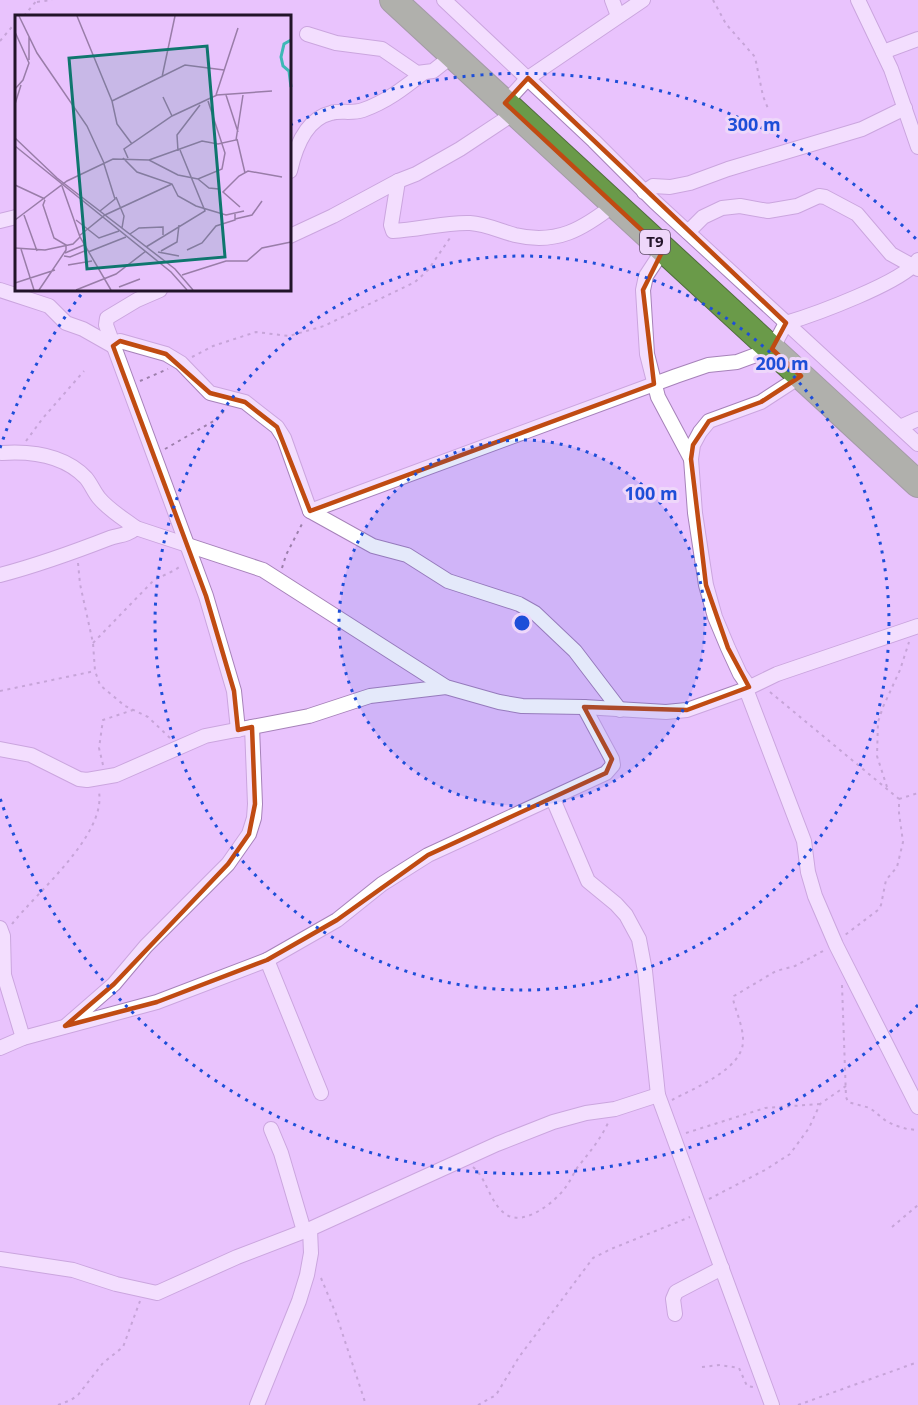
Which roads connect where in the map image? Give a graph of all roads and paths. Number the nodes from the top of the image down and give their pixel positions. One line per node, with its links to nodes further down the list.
1 (52, 0): 8 (path)
2 (393, 0): 16 (highway, T9)
3 (444, 0): 18 (street)
4 (612, 0): 10 (street)
5 (643, 0): 10 (street)
6 (713, 0): 21 (path)
7 (858, 0): 15 (street)
8 (37, 1): 9 (path)
9 (25, 15)
10 (618, 16): 18 (street)
11 (15, 23): 14 (path)
12 (307, 34): 17 (street)
13 (918, 39): 15 (street)
14 (0, 41)
15 (883, 52): 20 (street)
16 (452, 56): 17 (street); 19 (highway, T9)
17 (423, 73): 24 (street)
18 (528, 78): 19 (street); 26 (street)
19 (510, 107): 25 (street); 27 (highway, T9)
20 (905, 108): 22 (street); 26 (street)
21 (769, 111)
22 (914, 124): 23 (street)
23 (918, 147)
24 (291, 167)
25 (398, 181): 30 (street); 32 (street)
26 (645, 192): 31 (street)
27 (615, 204): 30 (street); 33 (highway, T9)
28 (15, 217): 29 (street)
29 (0, 221)
30 (460, 223): 40 (path)
31 (688, 232): 34 (street); 37 (street)
32 (291, 235)
33 (663, 249): 39 (highway, T9); 44 (street)
34 (917, 265): 37 (street)
35 (0, 290): 38 (street)
36 (158, 291): 38 (street)
37 (786, 323): 39 (street); 47 (street)
38 (113, 346): 40 (street); 43 (street)
39 (772, 349): 42 (highway, T9); 44 (street)
40 (181, 363): 43 (path); 45 (street)
41 (84, 371): 49 (path)
42 (801, 376): 52 (street); 53 (highway, T9)
43 (129, 384): 51 (street)
44 (654, 384): 52 (street); 54 (street)
45 (235, 399): 51 (path); 54 (street)
46 (918, 418): 47 (street)
47 (900, 427): 48 (street)
48 (918, 444)
49 (19, 452): 50 (street); 55 (street)
50 (2, 453)
51 (155, 455): 57 (street)
52 (691, 459): 63 (street)
53 (918, 484)
54 (310, 511): 59 (path); 68 (street)
55 (136, 528): 56 (street); 57 (street)
56 (76, 551): 58 (street); 61 (path)
57 (189, 552): 59 (street); 61 (path); 69 (street)
58 (0, 575)
59 (280, 580): 64 (street)
60 (916, 627): 63 (street); 73 (path)
61 (93, 643): 62 (path)
62 (95, 671): 65 (path); 67 (path)
63 (751, 686): 68 (street); 73 (path); 78 (street)
64 (446, 687): 66 (street); 69 (street)
65 (0, 690)
66 (584, 707): 68 (street); 75 (street)
67 (133, 710): 70 (path); 72 (path)
68 (620, 710)
69 (245, 729): 70 (street); 81 (street)
70 (182, 746): 72 (street)
71 (0, 749): 72 (street)
72 (102, 777): 77 (path)
73 (887, 787): 76 (path)
74 (918, 793): 76 (path)
75 (553, 799): 79 (street); 86 (street)
76 (899, 799): 80 (path)
77 (2, 932): 82 (street)
78 (836, 945): 80 (street); 86 (path)
79 (267, 960): 81 (street); 85 (street)
80 (847, 966): 84 (path); 88 (street)
81 (65, 1026): 82 (street)
82 (23, 1038): 83 (street)
83 (0, 1048)
84 (846, 1086): 87 (path); 91 (path)
85 (321, 1093)
86 (659, 1100): 89 (street); 92 (street)
87 (820, 1104): 92 (path); 95 (path)
88 (918, 1107)
89 (615, 1109): 93 (street); 93 (path)
90 (271, 1129): 97 (street)
91 (918, 1130)
92 (672, 1137): 95 (street)
93 (462, 1158): 97 (street)
94 (918, 1205): 96 (path)
95 (698, 1209): 100 (street); 109 (path)
96 (892, 1227)
97 (307, 1230): 98 (street); 101 (street)
98 (311, 1253): 107 (street); 108 (path)
99 (0, 1259): 101 (street)
100 (722, 1268): 102 (street); 105 (street)
101 (144, 1290): 106 (path)
102 (675, 1314)
103 (918, 1362): 111 (path)
104 (702, 1367): 105 (path)
105 (765, 1385): 110 (street)
106 (58, 1405)
107 (257, 1405)
108 (366, 1405)
109 (478, 1405)
110 (772, 1405)
111 (798, 1405)

